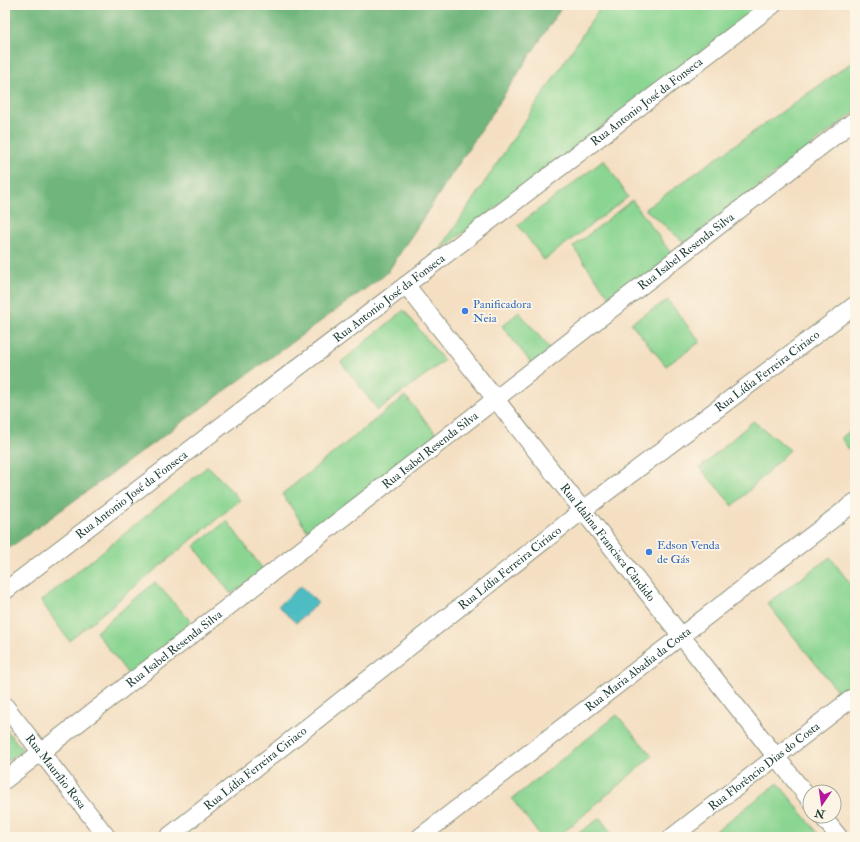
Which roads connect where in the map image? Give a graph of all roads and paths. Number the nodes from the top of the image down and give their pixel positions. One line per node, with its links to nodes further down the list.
1 (773, 5): 3 (street, Rua Antonio José da Fonseca)
2 (855, 120): 5 (street, Rua Isabel Resenda Silva)
3 (406, 285): 5 (street, Rua Idalina Francisca Cândido); 8 (street, Rua Antonio José da Fonseca)
4 (855, 305): 7 (street, Rua Lídia Ferreira Ciriaco)
5 (496, 399): 7 (street, Rua Idalina Francisca Cândido); 12 (street, Rua Isabel Resenda Silva)
6 (855, 502): 9 (street, Rua Maria Abadia da Costa)
7 (583, 510): 9 (street, Rua Idalina Francisca Cândido); 18 (street, Rua Lídia Ferreira Ciriaco)
8 (5, 591)
9 (681, 636): 13 (street, Rua Idalina Francisca Cândido); 19 (street, Rua Maria Abadia da Costa)
10 (855, 696): 13 (street, Rua Florêncio Dias do Costa)
11 (5, 706): 12 (street, Rua Maurílio Rosa)
12 (41, 752): 14 (street, Rua Isabel Resenda Silva); 17 (street, Rua Maurílio Rosa)
13 (776, 757): 15 (street, Rua Idalina Francisca Cândido); 20 (street, Rua Florêncio Dias do Costa)
14 (5, 780)
15 (802, 790)
16 (828, 824): 21 (street)
17 (107, 837)
18 (168, 837)
19 (420, 837)
20 (672, 837)
21 (839, 837)

